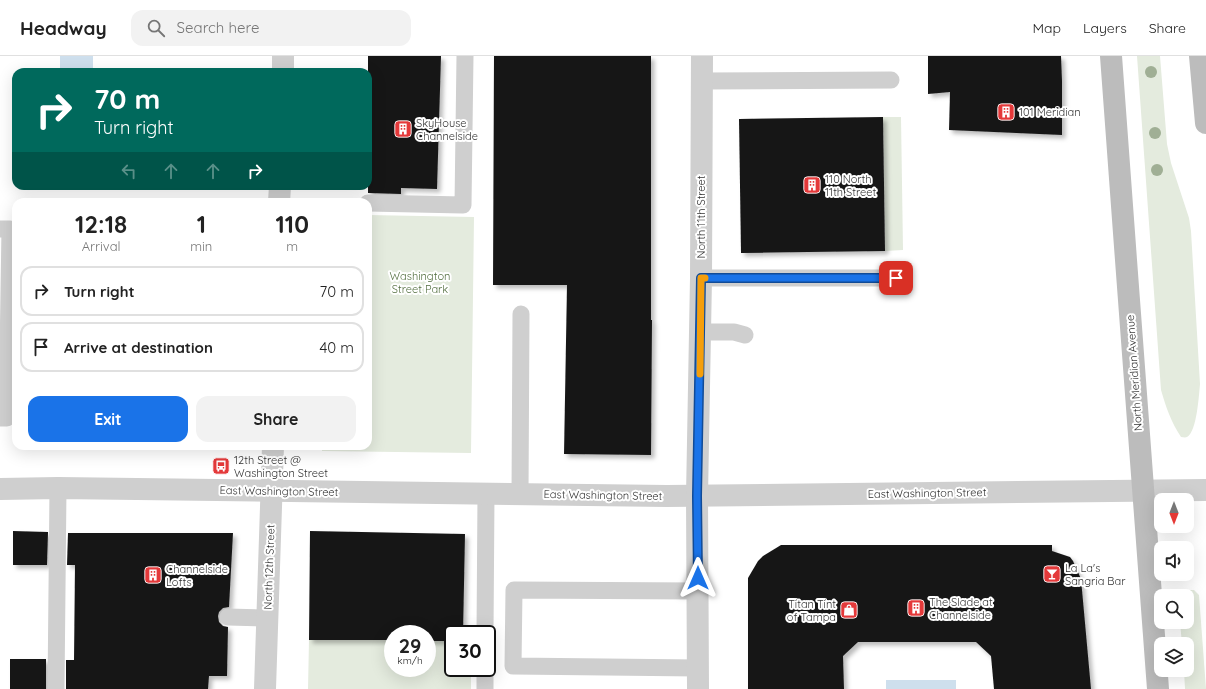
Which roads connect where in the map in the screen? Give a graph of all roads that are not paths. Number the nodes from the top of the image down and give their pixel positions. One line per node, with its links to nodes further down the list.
1 (283, 56): 6 (street)
2 (465, 56): 10 (lane)
3 (702, 56): 8 (street, North 11th Street)
4 (1111, 56): 21 (main road, North Meridian Avenue)
5 (1200, 56): 9 (main road)
6 (283, 68)
7 (891, 80): 8 (lane)
8 (702, 81): 12 (street, North 11th Street)
9 (1206, 123)
10 (372, 203)
11 (0, 229): 17 (lane)
12 (701, 278): 13 (lane); 15 (street, North 11th Street)
13 (896, 278)
14 (521, 314): 25 (lane)
15 (700, 332): 16 (lane); 26 (street, North 11th Street)
16 (746, 335)
17 (0, 418)
18 (272, 450): 23 (street, North 12th Street)
19 (58, 488): 20 (street, East Washington Street); 23 (street, East Washington Street); 33 (lane)
20 (0, 489)
21 (1143, 490): 22 (street, East Washington Street); 26 (street, East Washington Street); 37 (main road, North Meridian Avenue)
22 (1206, 490)
23 (272, 491): 24 (street, East Washington Street); 29 (street, North 12th Street)
24 (486, 494): 25 (street, East Washington Street); 30 (lane)
25 (520, 494): 26 (street, East Washington Street)
26 (697, 496): 27 (street, North 11th Street)
27 (698, 591): 31 (street, North 11th Street); 31 (lane)
28 (228, 617): 29 (lane)
29 (267, 618): 34 (street, North 12th Street)
30 (485, 625)
31 (698, 668): 36 (street, North 11th Street)
32 (485, 677): 35 (lane)
33 (56, 689)
34 (266, 689)
35 (485, 689)
36 (698, 689)
37 (1158, 689)

